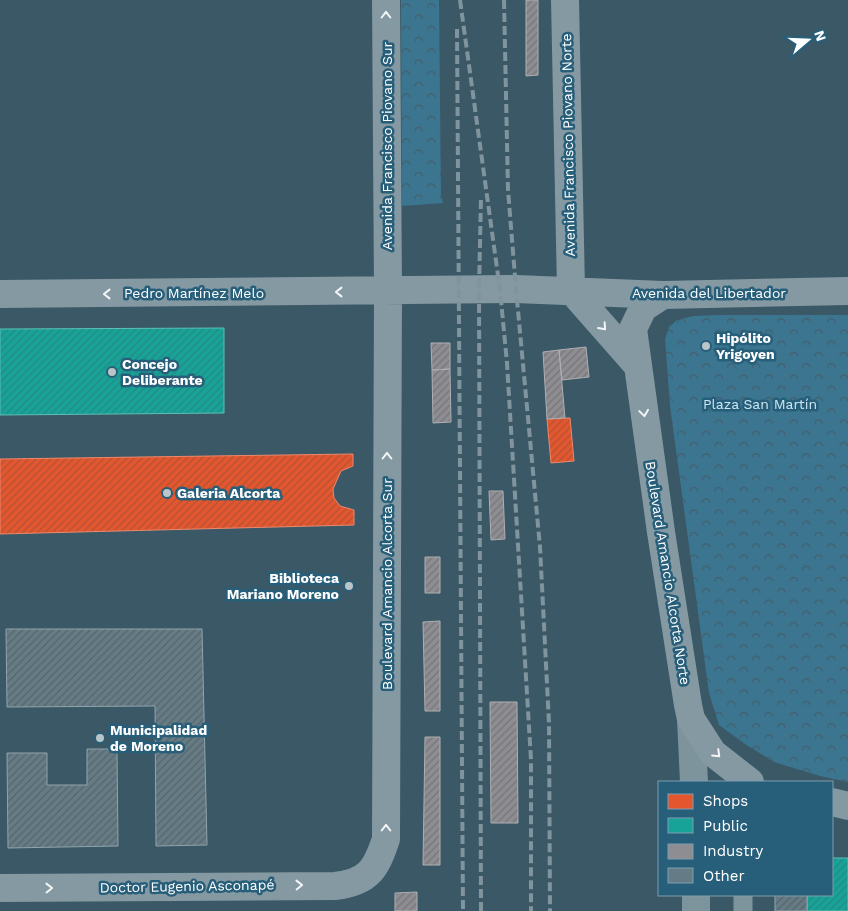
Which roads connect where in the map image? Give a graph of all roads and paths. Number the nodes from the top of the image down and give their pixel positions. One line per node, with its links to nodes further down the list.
1 (386, 0): 4 (street, Avenida Francisco Piovano Sur, one-way to 1)
2 (565, 0): 3 (street, Avenida Francisco Piovano Norte)
3 (571, 290): 4 (street, Avenida del Libertador); 7 (street, Avenida del Libertador); 8 (street, one-way to 8)
4 (388, 291): 6 (street, Pedro Martínez Melo, one-way to 6); 14 (street, Boulevard Amancio Alcorta Sur, one-way to 4)
5 (848, 291): 7 (street, Avenida del Libertador)
6 (0, 294)
7 (663, 295): 8 (street, Boulevard Amancio Alcorta Norte)
8 (637, 365): 9 (street, Boulevard Amancio Alcorta Norte, one-way to 9)
9 (691, 719): 10 (street, Boulevard Amancio Alcorta Norte); 11 (street, one-way to 11)
10 (694, 781)
11 (749, 781)
12 (833, 802): 13 (street)
13 (848, 806)
14 (370, 873): 15 (street, Doctor Eugenio Asconapé, one-way to 14)
15 (0, 888)
16 (696, 896): 18 (street)
17 (743, 896): 19 (lane)
18 (696, 911)
19 (743, 911)

